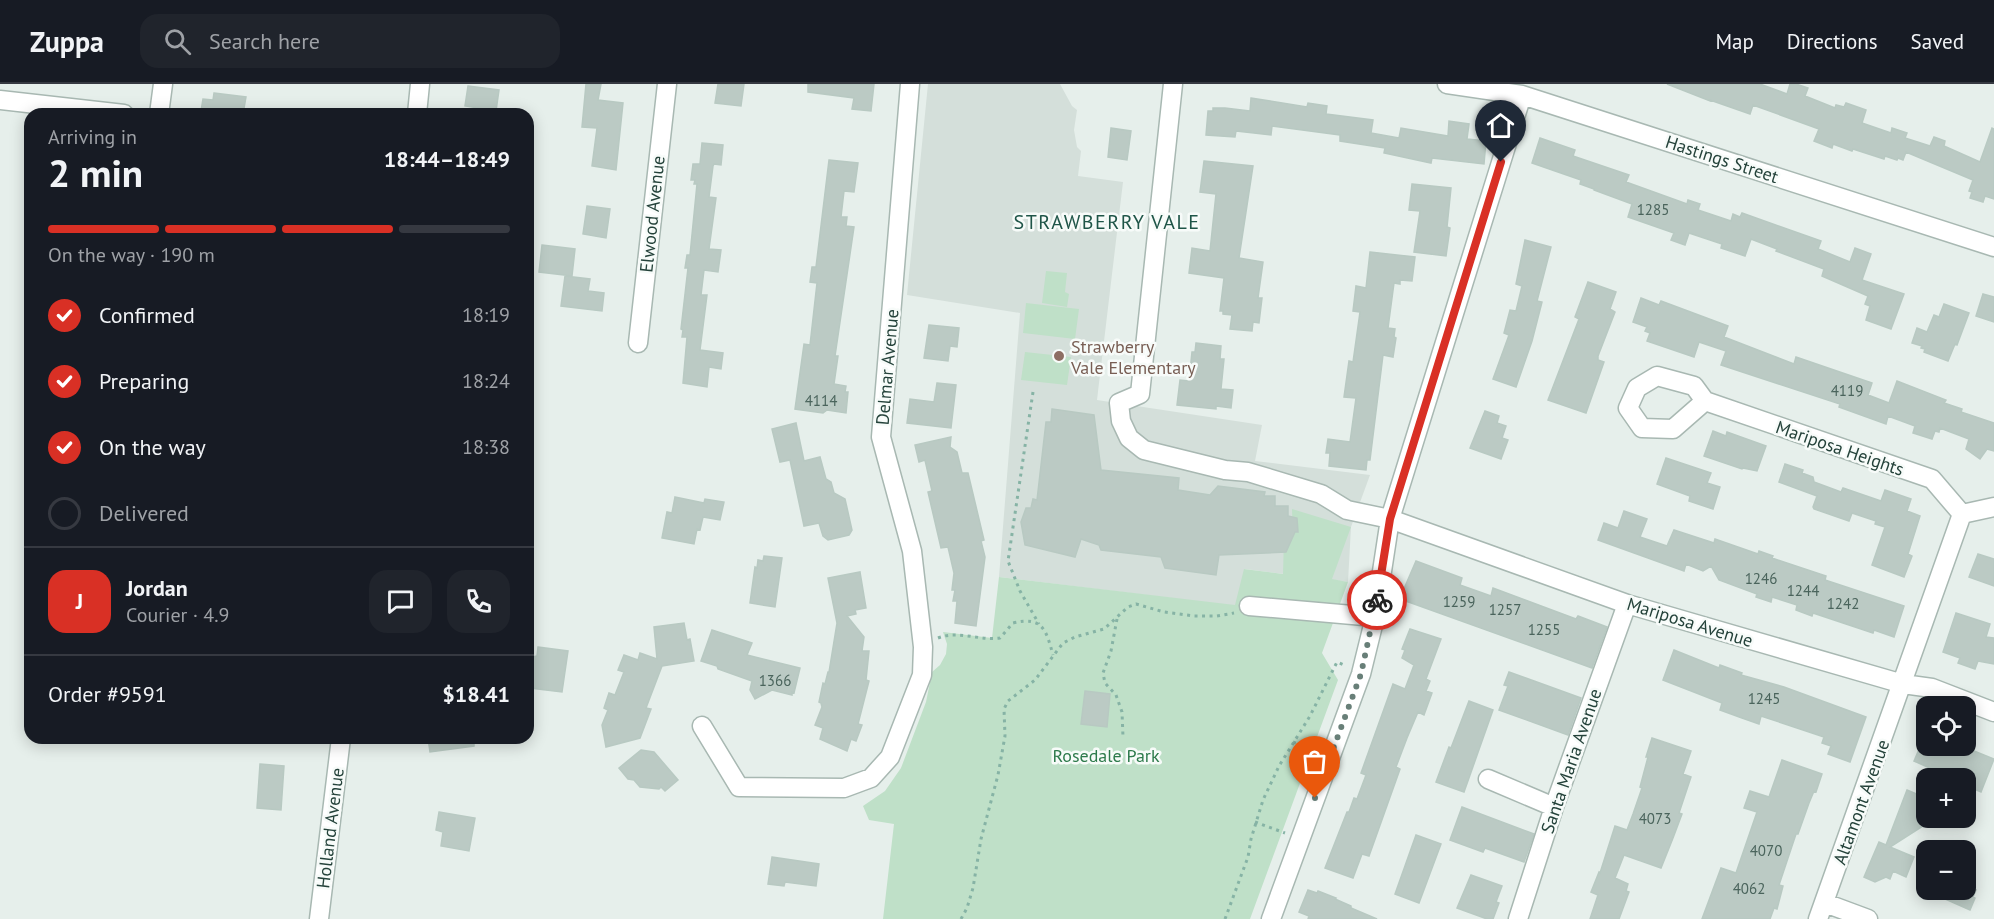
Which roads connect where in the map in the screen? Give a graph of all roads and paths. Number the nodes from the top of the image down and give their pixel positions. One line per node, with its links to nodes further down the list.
1 (163, 84): 10 (street)
2 (420, 84): 11 (street)
3 (667, 84): 13 (street, Elwood Avenue)
4 (910, 84): 24 (street, Delmar Avenue)
5 (1173, 84): 18 (street, Mariposa Avenue)
6 (1447, 84): 7 (street, Hastings Street)
7 (1522, 95): 12 (street, Hastings Street); 18 (street)
8 (0, 100): 9 (street)
9 (71, 108)
10 (160, 108)
11 (418, 108)
12 (1994, 247)
13 (638, 343)
14 (1033, 392): 23 (path)
15 (1705, 401): 17 (street, Mariposa Heights)
16 (1994, 507): 17 (street)
17 (1962, 514): 27 (street)
18 (1390, 519): 19 (street, Mariposa Avenue); 22 (street)
19 (1627, 604): 27 (street, Mariposa Avenue); 35 (street, Santa Maria Avenue)
20 (1249, 606): 21 (path); 22 (street)
21 (1117, 617): 25 (path); 30 (path)
22 (1375, 617): 26 (street)
23 (1039, 624): 24 (path); 25 (path)
24 (923, 647): 29 (street, Delmar Avenue)
25 (1053, 655): 40 (path)
26 (1361, 671): 31 (path); 33 (street)
27 (1903, 684): 28 (street, Mariposa Avenue); 38 (street, Altamont Avenue)
28 (1994, 712)
29 (702, 726)
30 (1123, 737)
31 (1293, 742): 33 (path); 36 (path)
32 (340, 744): 39 (street, Holland Avenue)
33 (1330, 757): 37 (street)
34 (1488, 779): 35 (street)
35 (1554, 807): 43 (street, Santa Maria Avenue)
36 (1255, 822): 37 (path); 41 (path)
37 (1300, 839): 42 (street)
38 (1821, 911): 44 (street)
39 (319, 919)
40 (960, 919)
41 (1225, 919)
42 (1271, 919)
43 (1518, 919)
44 (1868, 919)

